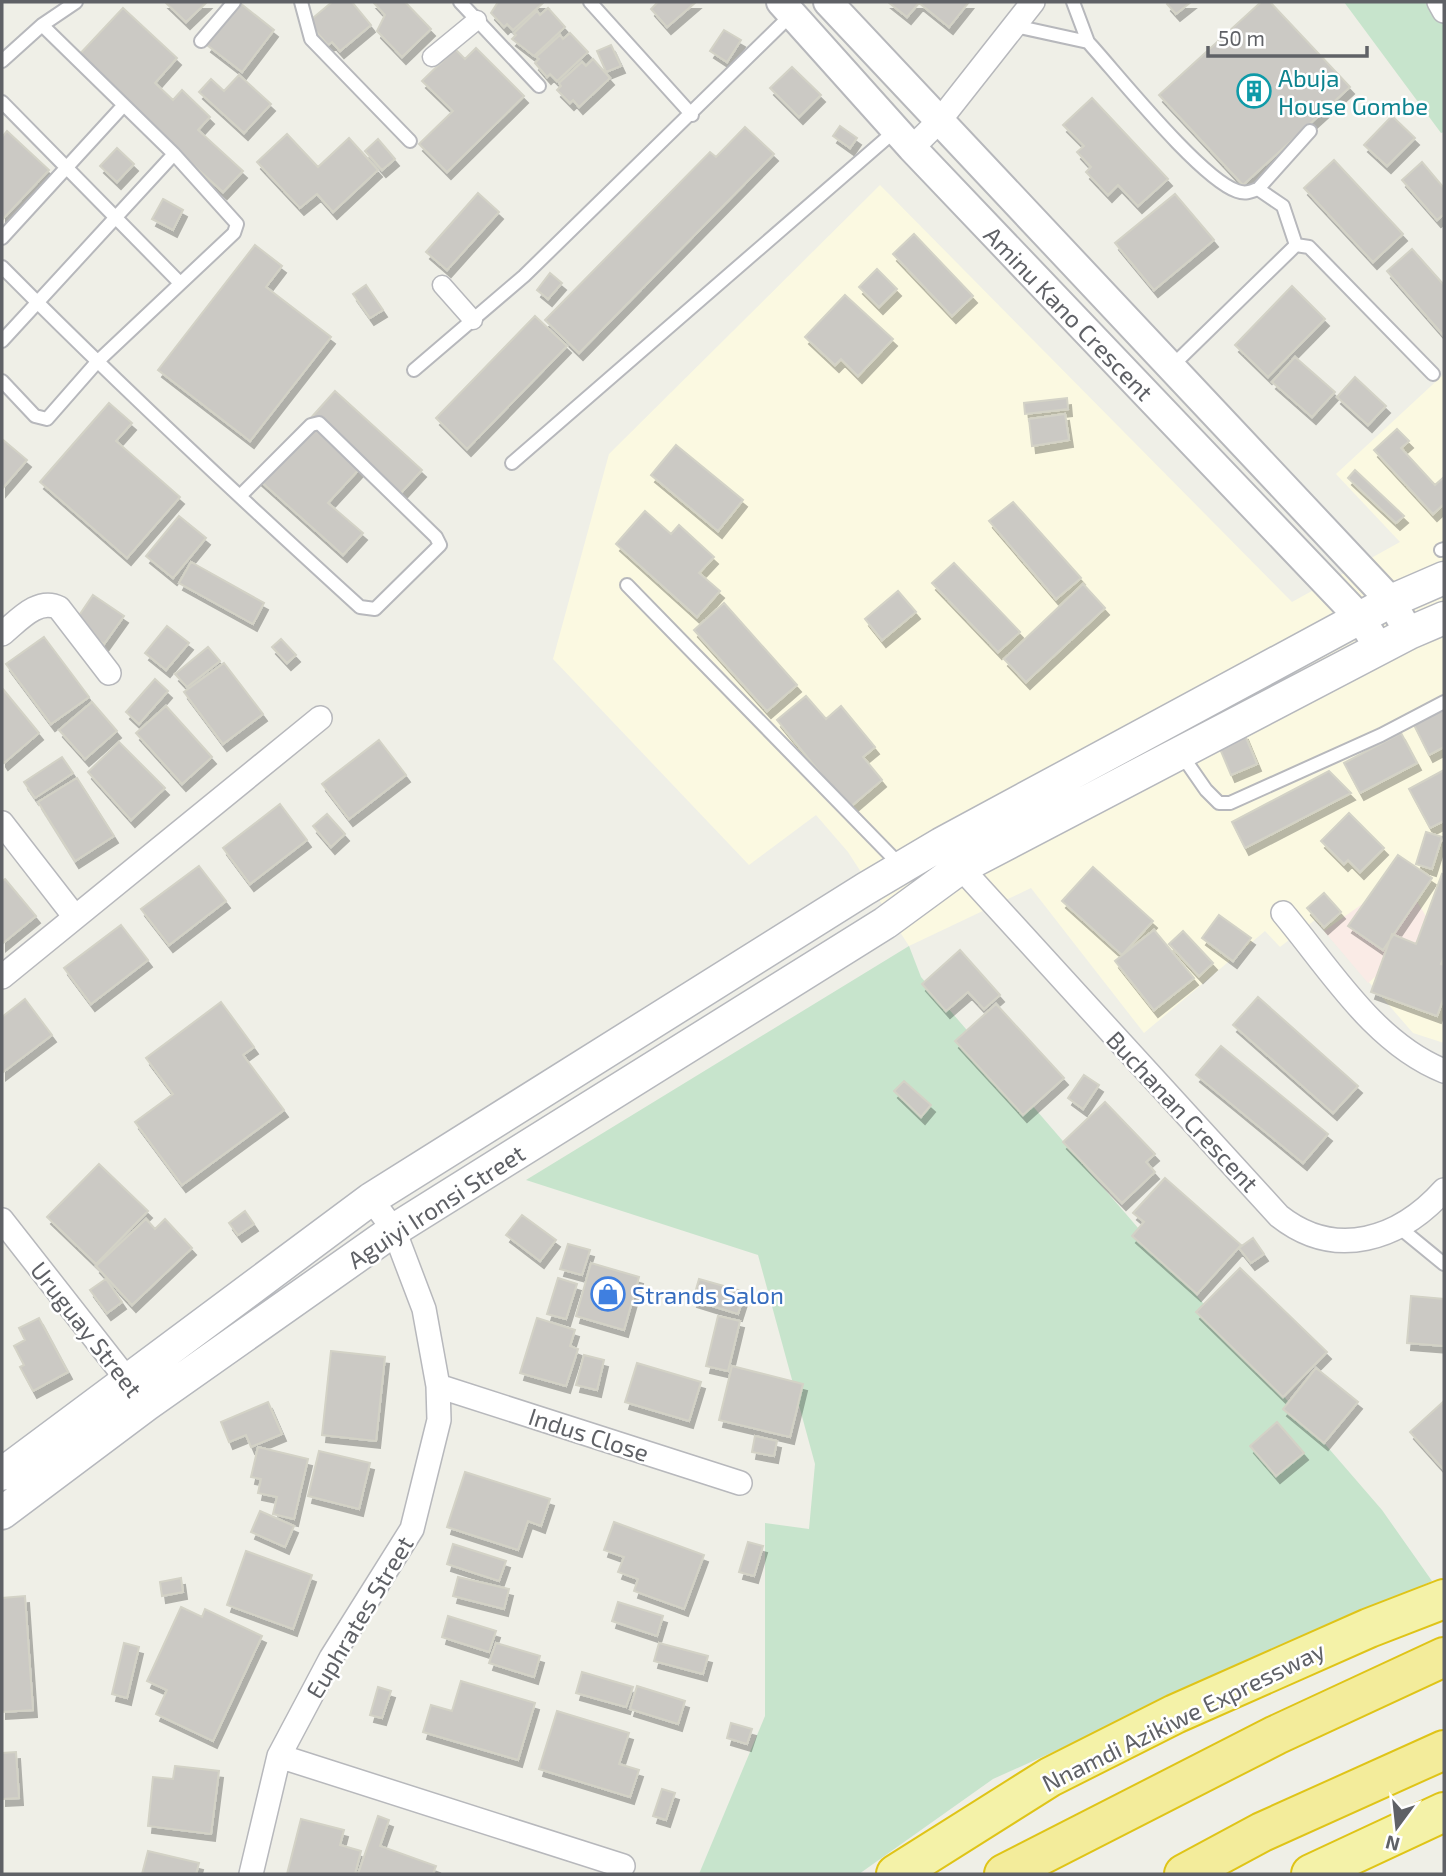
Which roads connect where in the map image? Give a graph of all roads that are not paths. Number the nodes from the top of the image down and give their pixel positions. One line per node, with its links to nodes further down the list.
1 (76, 2): 13 (lane)
2 (234, 2): 15 (lane)
3 (301, 2): 26 (lane)
4 (460, 2): 12 (lane)
5 (590, 2): 22 (lane)
6 (828, 2): 23 (street, Aminu Kano Crescent)
7 (1033, 2): 14 (street)
8 (1073, 2): 16 (lane)
9 (1438, 2): 11 (street)
10 (787, 8): 22 (lane); 25 (street, Aminu Kano Crescent)
11 (1444, 10)
12 (477, 20): 17 (street); 19 (lane)
13 (42, 25): 18 (lane); 21 (lane)
14 (1014, 26): 16 (lane); 23 (street)
15 (201, 41)
16 (1088, 41): 29 (lane)
17 (432, 57)
18 (2, 61)
19 (539, 86)
20 (2, 103): 28 (lane)
21 (123, 106): 27 (lane); 28 (lane)
22 (692, 115): 37 (lane)
23 (940, 120): 25 (street); 40 (street, Aminu Kano Crescent)
24 (1310, 131): 29 (lane)
25 (904, 139): 44 (lane); 50 (street, Aminu Kano Crescent)
26 (410, 141)
27 (174, 154): 30 (lane); 34 (lane)
28 (67, 166): 30 (lane); 31 (lane)
29 (1258, 189): 32 (lane)
30 (115, 215): 34 (lane); 36 (lane)
31 (2, 238)
32 (1296, 245): 40 (lane); 42 (lane)
33 (2, 267): 36 (lane)
34 (179, 282): 39 (lane)
35 (442, 285): 37 (street)
36 (37, 303): 38 (lane); 39 (lane)
37 (473, 320): 41 (lane)
38 (2, 341)
39 (97, 362): 43 (lane); 45 (lane)
40 (1171, 367): 48 (street, Aminu Kano Crescent)
41 (414, 370)
42 (1433, 374)
43 (2, 381)
44 (512, 463)
45 (240, 496): 45 (lane)
46 (1443, 559): 48 (main road)
47 (627, 585): 60 (lane)
48 (1391, 601): 50 (main road); 51 (street, Aminu Kano Crescent)
49 (1444, 618): 51 (main road)
50 (1361, 619): 53 (street, Aminu Kano Crescent); 59 (main road)
51 (1409, 633): 53 (main road)
52 (2, 634): 54 (street)
53 (1379, 648): 57 (main road)
54 (109, 673)
55 (1444, 702): 57 (lane)
56 (320, 718): 62 (street)
57 (1179, 751): 59 (main road)
58 (2, 823): 62 (street)
59 (951, 856): 60 (main road); 68 (street, Buchanan Crescent); 69 (main road, Aguiyi Ironsi Street)
60 (902, 867): 66 (main road, Aguiyi Ironsi Street)
61 (1283, 913): 64 (street)
62 (75, 917): 63 (street)
63 (2, 977)
64 (1444, 1071)
65 (1444, 1190): 68 (street, Buchanan Crescent)
66 (371, 1199): 69 (street, Euphrates Street); 72 (main road, Aguiyi Ironsi Street)
67 (2, 1220): 72 (street, Uruguay Street)
68 (1400, 1228): 70 (lane)
69 (394, 1230): 71 (street, Euphrates Street); 72 (main road, Aguiyi Ironsi Street)
70 (1444, 1264)
71 (438, 1386): 74 (street, Indus Close); 79 (street, Euphrates Street)
72 (138, 1393): 73 (main road, Aguiyi Ironsi Street); 75 (main road, Aguiyi Ironsi Street)
73 (2, 1474)
74 (740, 1482)
75 (2, 1513)
76 (1444, 1599): 83 (highway, Nnamdi Azikiwe Expressway)
77 (1444, 1657): 84 (highway)
78 (1444, 1750): 85 (highway)
79 (279, 1756): 81 (street); 82 (street, Euphrates Street)
80 (1444, 1812): 86 (highway)
81 (623, 1866)
82 (251, 1874)
83 (896, 1874)
84 (1004, 1874)
85 (1184, 1874)
86 (1311, 1874)

